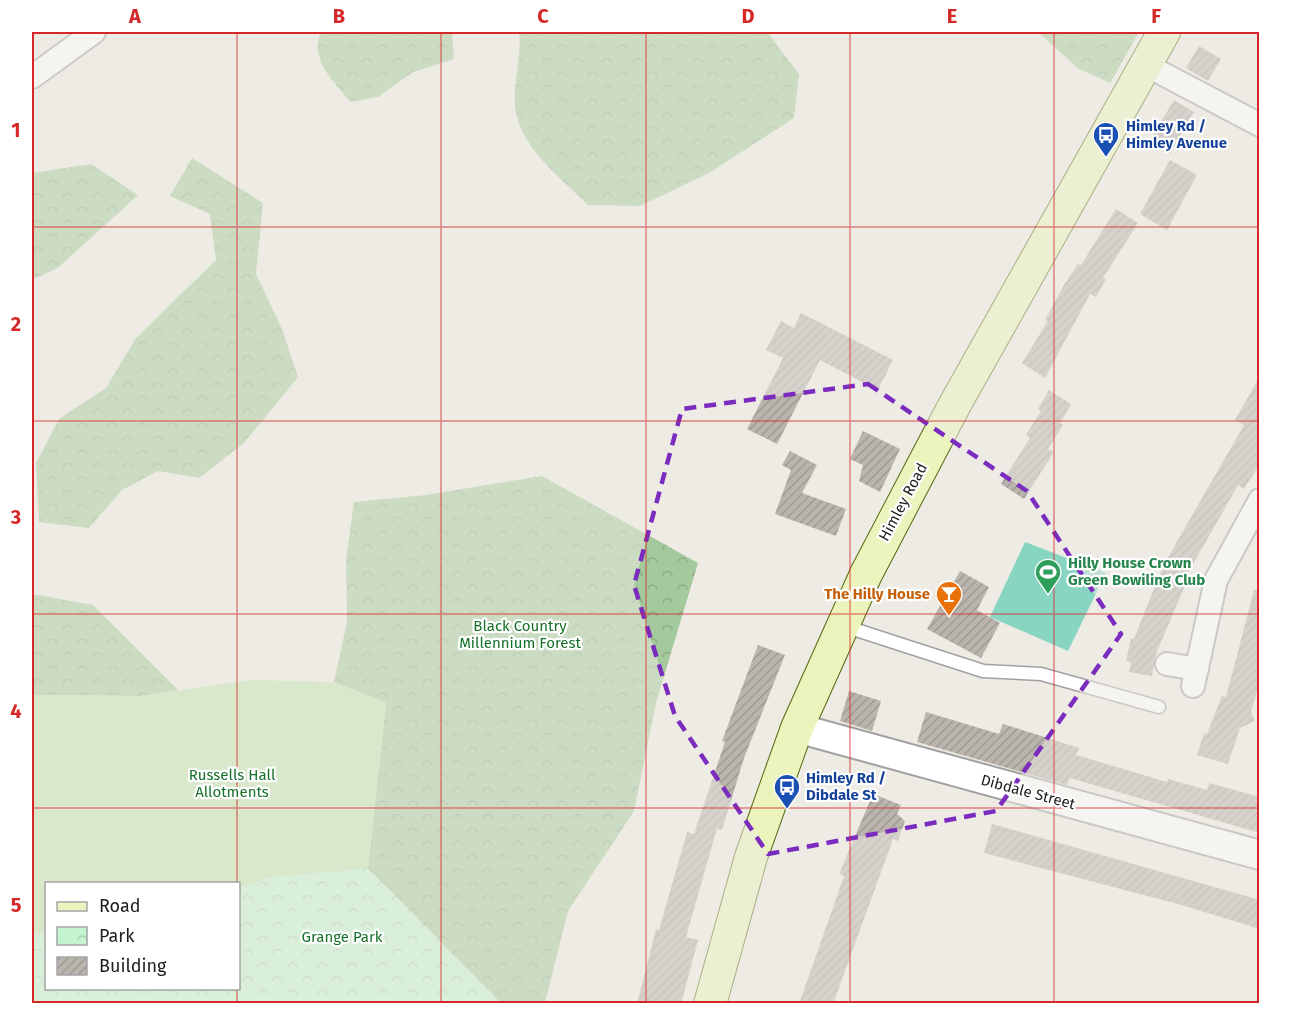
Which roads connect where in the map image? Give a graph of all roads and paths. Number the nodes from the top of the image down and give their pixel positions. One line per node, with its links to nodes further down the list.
1 (94, 32): 4 (street)
2 (1164, 32): 3 (main road, Himley Road)
3 (1146, 65): 5 (street); 7 (main road, Himley Road)
4 (32, 77)
5 (1260, 125)
6 (1260, 500): 8 (street)
7 (843, 626): 9 (lane); 10 (main road, Himley Road)
8 (1167, 664)
9 (1159, 707)
10 (797, 728): 11 (street, Dibdale Street); 12 (main road, Himley Road)
11 (1260, 855)
12 (710, 1004)

